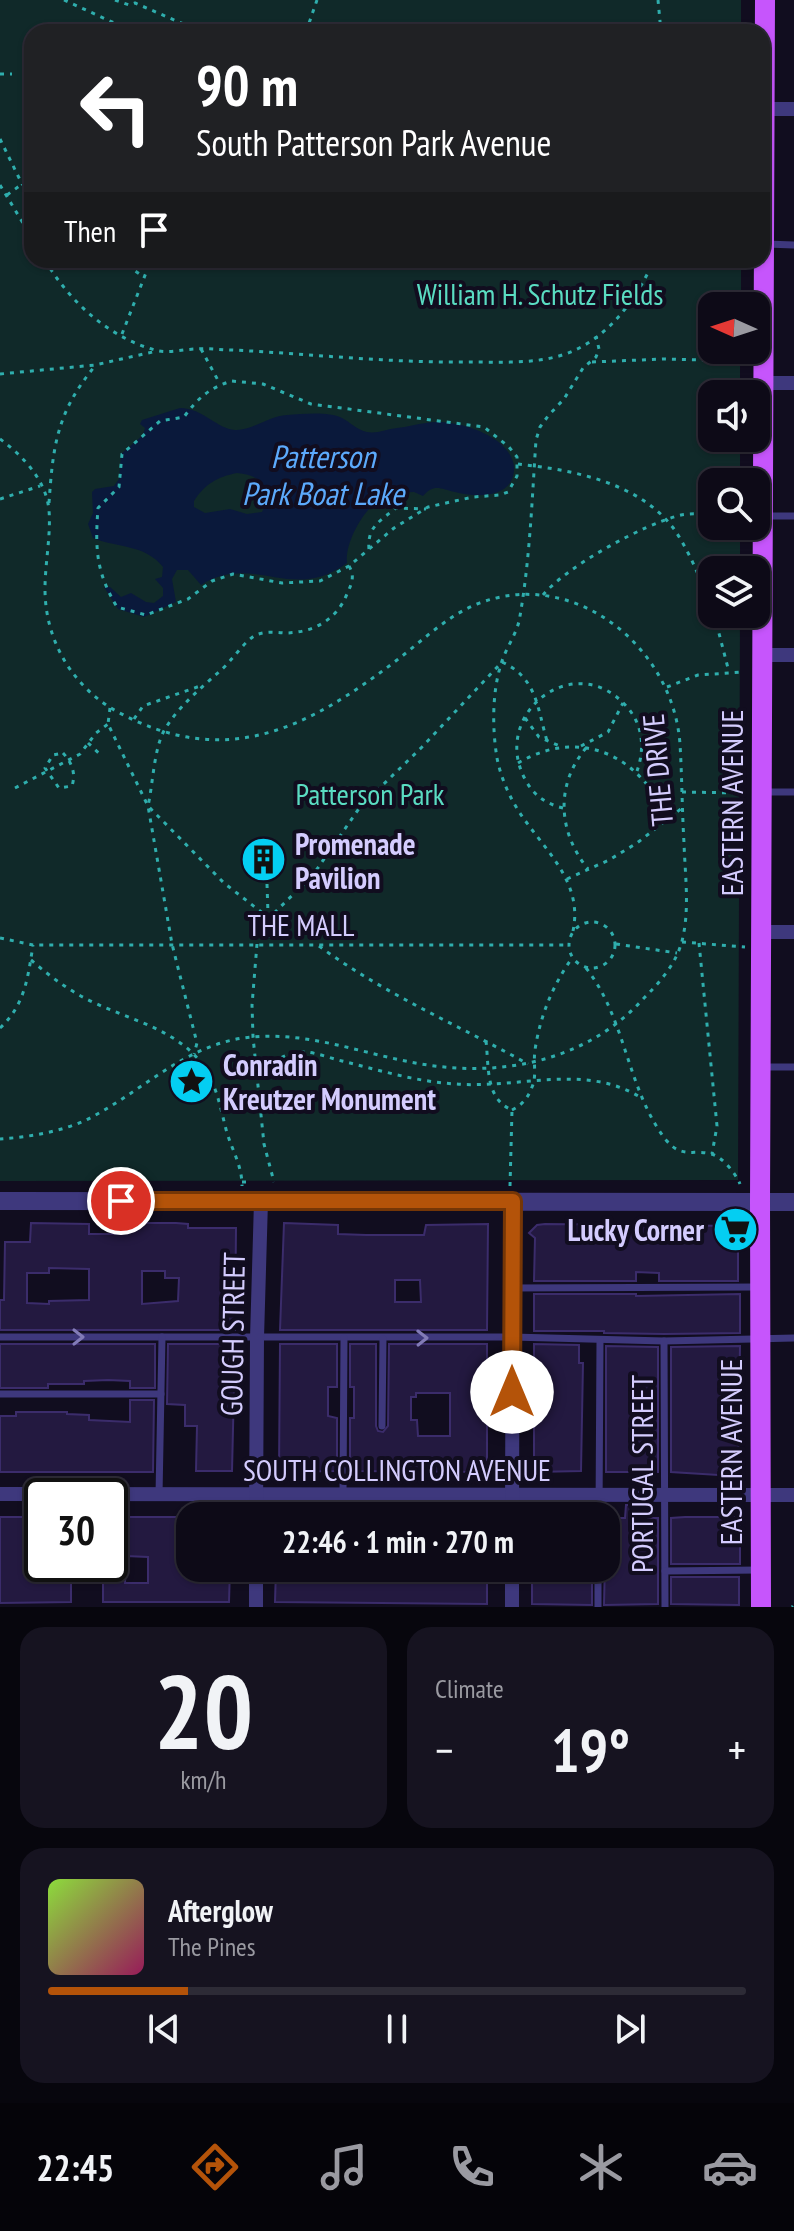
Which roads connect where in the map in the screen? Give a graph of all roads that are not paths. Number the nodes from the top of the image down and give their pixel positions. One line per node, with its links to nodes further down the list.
1 (765, 0): 2 (main road, EASTERN AVENUE)
2 (765, 24)
3 (770, 109): 4 (street)
4 (794, 109)
5 (770, 244): 6 (lane)
6 (794, 245)
7 (764, 268): 8 (main road, EASTERN AVENUE)
8 (763, 380)
9 (770, 383): 10 (street)
10 (794, 383)
11 (770, 516): 12 (lane)
12 (794, 516)
13 (762, 540): 14 (main road, EASTERN AVENUE)
14 (762, 655): 15 (street); 17 (main road, EASTERN AVENUE)
15 (794, 655)
16 (794, 792): 17 (lane)
17 (752, 793): 18 (main road, EASTERN AVENUE)
18 (761, 932): 19 (street); 20 (main road, EASTERN AVENUE)
19 (794, 932)
20 (760, 1067): 21 (lane); 25 (main road, EASTERN AVENUE)
21 (794, 1067)
22 (512, 1192): 24 (street); 25 (street); 28 (street)
23 (0, 1201): 24 (street)
24 (261, 1201): 32 (street, GOUGH STREET)
25 (760, 1202): 26 (street); 27 (main road, EASTERN AVENUE)
26 (794, 1202)
27 (760, 1287): 28 (lane); 36 (main road, EASTERN AVENUE)
28 (512, 1288): 31 (street)
29 (0, 1337): 30 (lane, one-way to 30)
30 (162, 1337): 32 (lane); 40 (lane)
31 (512, 1337): 35 (lane, one-way to 31); 37 (lane); 46 (street)
32 (257, 1338): 33 (lane); 44 (street, GOUGH STREET)
33 (344, 1338): 35 (lane); 45 (lane)
34 (794, 1338): 36 (lane)
35 (383, 1339): 41 (lane)
36 (760, 1339): 38 (lane); 49 (main road, EASTERN AVENUE)
37 (600, 1340): 38 (lane); 47 (lane)
38 (664, 1341): 48 (lane, PORTUGAL STREET)
39 (0, 1394): 40 (lane)
40 (161, 1394): 43 (lane)
41 (382, 1426)
42 (0, 1494): 43 (street, SOUTH COLLINGTON AVENUE)
43 (159, 1495): 44 (street, SOUTH COLLINGTON AVENUE)
44 (257, 1495): 45 (street, SOUTH COLLINGTON AVENUE); 51 (street, GOUGH STREET)
45 (343, 1495): 46 (street, SOUTH COLLINGTON AVENUE)
46 (512, 1495): 47 (street, SOUTH COLLINGTON AVENUE); 52 (street)
47 (599, 1495): 48 (street, SOUTH COLLINGTON AVENUE); 53 (lane)
48 (665, 1495): 49 (street, SOUTH COLLINGTON AVENUE); 55 (lane, PORTUGAL STREET)
49 (761, 1495): 50 (street, SOUTH COLLINGTON AVENUE); 54 (main road, EASTERN AVENUE)
50 (794, 1495)
51 (257, 1502)
52 (512, 1502)
53 (599, 1502)
54 (761, 1570): 55 (lane); 63 (main road, EASTERN AVENUE)
55 (665, 1571): 62 (lane, PORTUGAL STREET)
56 (256, 1582): 59 (street)
57 (512, 1582): 60 (street)
58 (598, 1582): 61 (lane)
59 (256, 1607)
60 (512, 1607)
61 (598, 1607)
62 (665, 1607)
63 (761, 1607)

